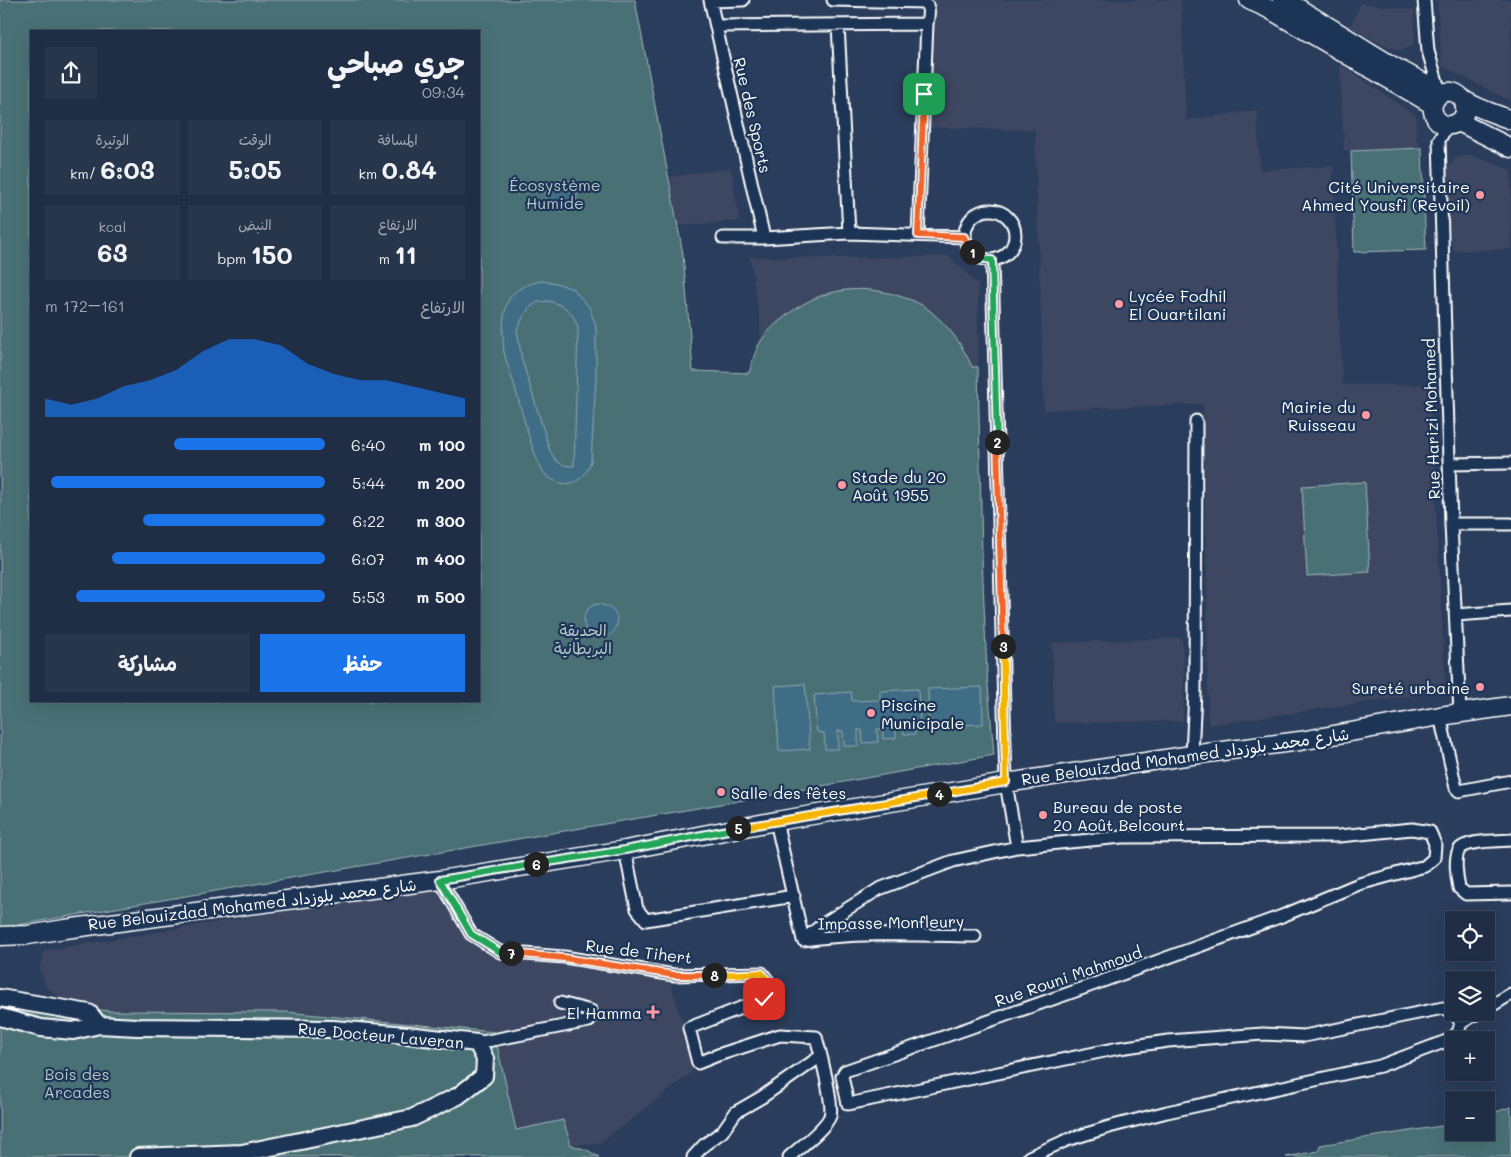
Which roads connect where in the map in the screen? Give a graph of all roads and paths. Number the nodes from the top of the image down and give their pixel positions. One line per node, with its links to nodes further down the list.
1 (710, 0): 2 (street); 9 (street, Rue des Sports)
2 (744, 0)
3 (833, 0): 7 (street)
4 (1249, 0): 10 (main road)
5 (1282, 0): 10 (main road)
6 (1424, 0): 10 (street)
7 (927, 24): 8 (street); 16 (street)
8 (838, 25): 9 (street); 15 (street)
9 (716, 26): 19 (street, Rue des Sports)
10 (1439, 97): 11 (main road); 13 (main road)
11 (1463, 100): 12 (main road); 13 (main road)
12 (1511, 120)
13 (1453, 123): 14 (main road); 23 (street, Rue Harizi Mohamed)
14 (1511, 148)
15 (849, 233): 16 (street); 19 (street)
16 (918, 235): 17 (street)
17 (964, 237): 20 (street); 20 (street)
18 (723, 238): 19 (street)
19 (764, 238)
20 (992, 260): 33 (street)
21 (1196, 421): 31 (street)
22 (1511, 463): 23 (street)
23 (1449, 464): 24 (street, Rue Harizi Mohamed)
24 (1451, 524): 25 (street); 27 (street, Rue Harizi Mohamed)
25 (1511, 524)
26 (1511, 611): 27 (street)
27 (1456, 615): 29 (street, Rue Harizi Mohamed)
28 (1511, 706): 29 (main road, Rue Belouizdad Mohamed شارع محمد بلوزداد)
29 (1460, 714): 30 (main road, Rue Belouizdad Mohamed شارع محمد بلوزداد)
30 (1440, 716): 31 (main road, Rue Belouizdad Mohamed شارع محمد بلوزداد); 32 (street)
31 (1192, 755): 33 (main road, Rue Belouizdad Mohamed شارع محمد بلوزداد)
32 (1511, 781)
33 (1006, 782): 34 (main road, Rue Belouizdad Mohamed شارع محمد بلوزداد); 36 (street)
34 (776, 821): 37 (main road, Rue Belouizdad Mohamed شارع محمد بلوزداد); 40 (street)
35 (1511, 840): 39 (street)
36 (1016, 846): 43 (street, Impasse Monfleury); 48 (street, Rue Rouni Mahmoud)
37 (625, 850): 38 (main road, Rue Belouizdad Mohamed شارع محمد بلوزداد); 40 (street)
38 (440, 880): 41 (main road, Rue Belouizdad Mohamed شارع محمد بلوزداد); 53 (street, Rue de Tihert)
39 (1511, 893)
40 (794, 896): 43 (street)
41 (0, 936)
42 (975, 936): 43 (street, Impasse Monfleury)
43 (803, 940)
44 (1511, 994): 47 (street)
45 (0, 998): 51 (street)
46 (560, 1003): 52 (street)
47 (1495, 1003)
48 (1445, 1009)
49 (0, 1017): 51 (street, Rue Docteur Laveran)
50 (1457, 1021): 57 (street)
51 (99, 1025): 52 (street, Rue Docteur Laveran)
52 (477, 1043): 54 (street, Rue Docteur Laveran)
53 (821, 1056): 55 (street); 56 (street, Rue de Tihert)
54 (138, 1157)
55 (692, 1157)
56 (789, 1157)
57 (1029, 1157)

